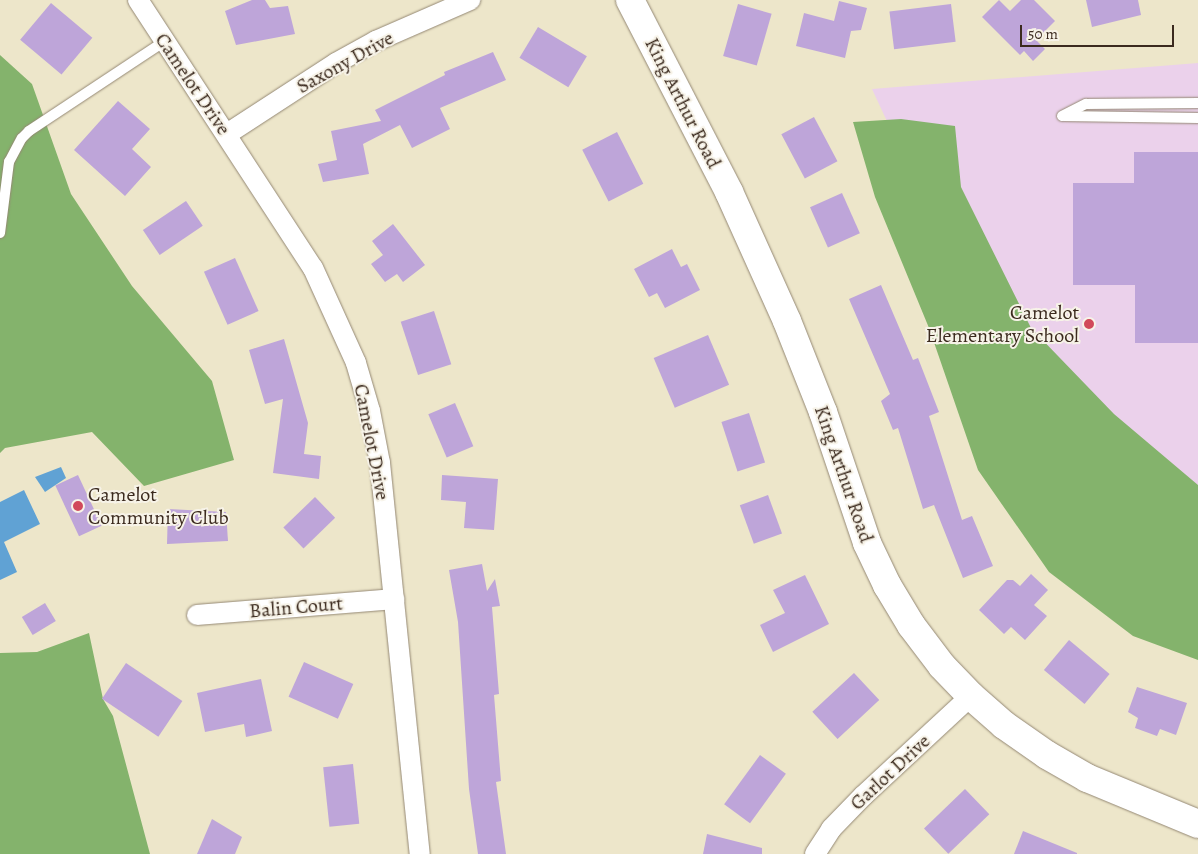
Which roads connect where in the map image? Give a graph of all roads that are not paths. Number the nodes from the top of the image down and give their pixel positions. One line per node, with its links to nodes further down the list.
1 (138, 0): 4 (street, Camelot Drive)
2 (470, 0): 7 (street, Saxony Drive)
3 (630, 0): 11 (street, King Arthur Road)
4 (165, 41): 7 (street, Camelot Drive); 8 (lane)
5 (1198, 103): 6 (lane)
6 (1198, 118)
7 (227, 134): 9 (street, Camelot Drive)
8 (0, 233)
9 (394, 599): 10 (street, Balin Court); 14 (street, Camelot Drive)
10 (197, 615)
11 (971, 696): 12 (street, King Arthur Road); 15 (street, Garlot Drive)
12 (1198, 824)
13 (415, 854): 14 (street)
14 (420, 854)
15 (815, 854)

